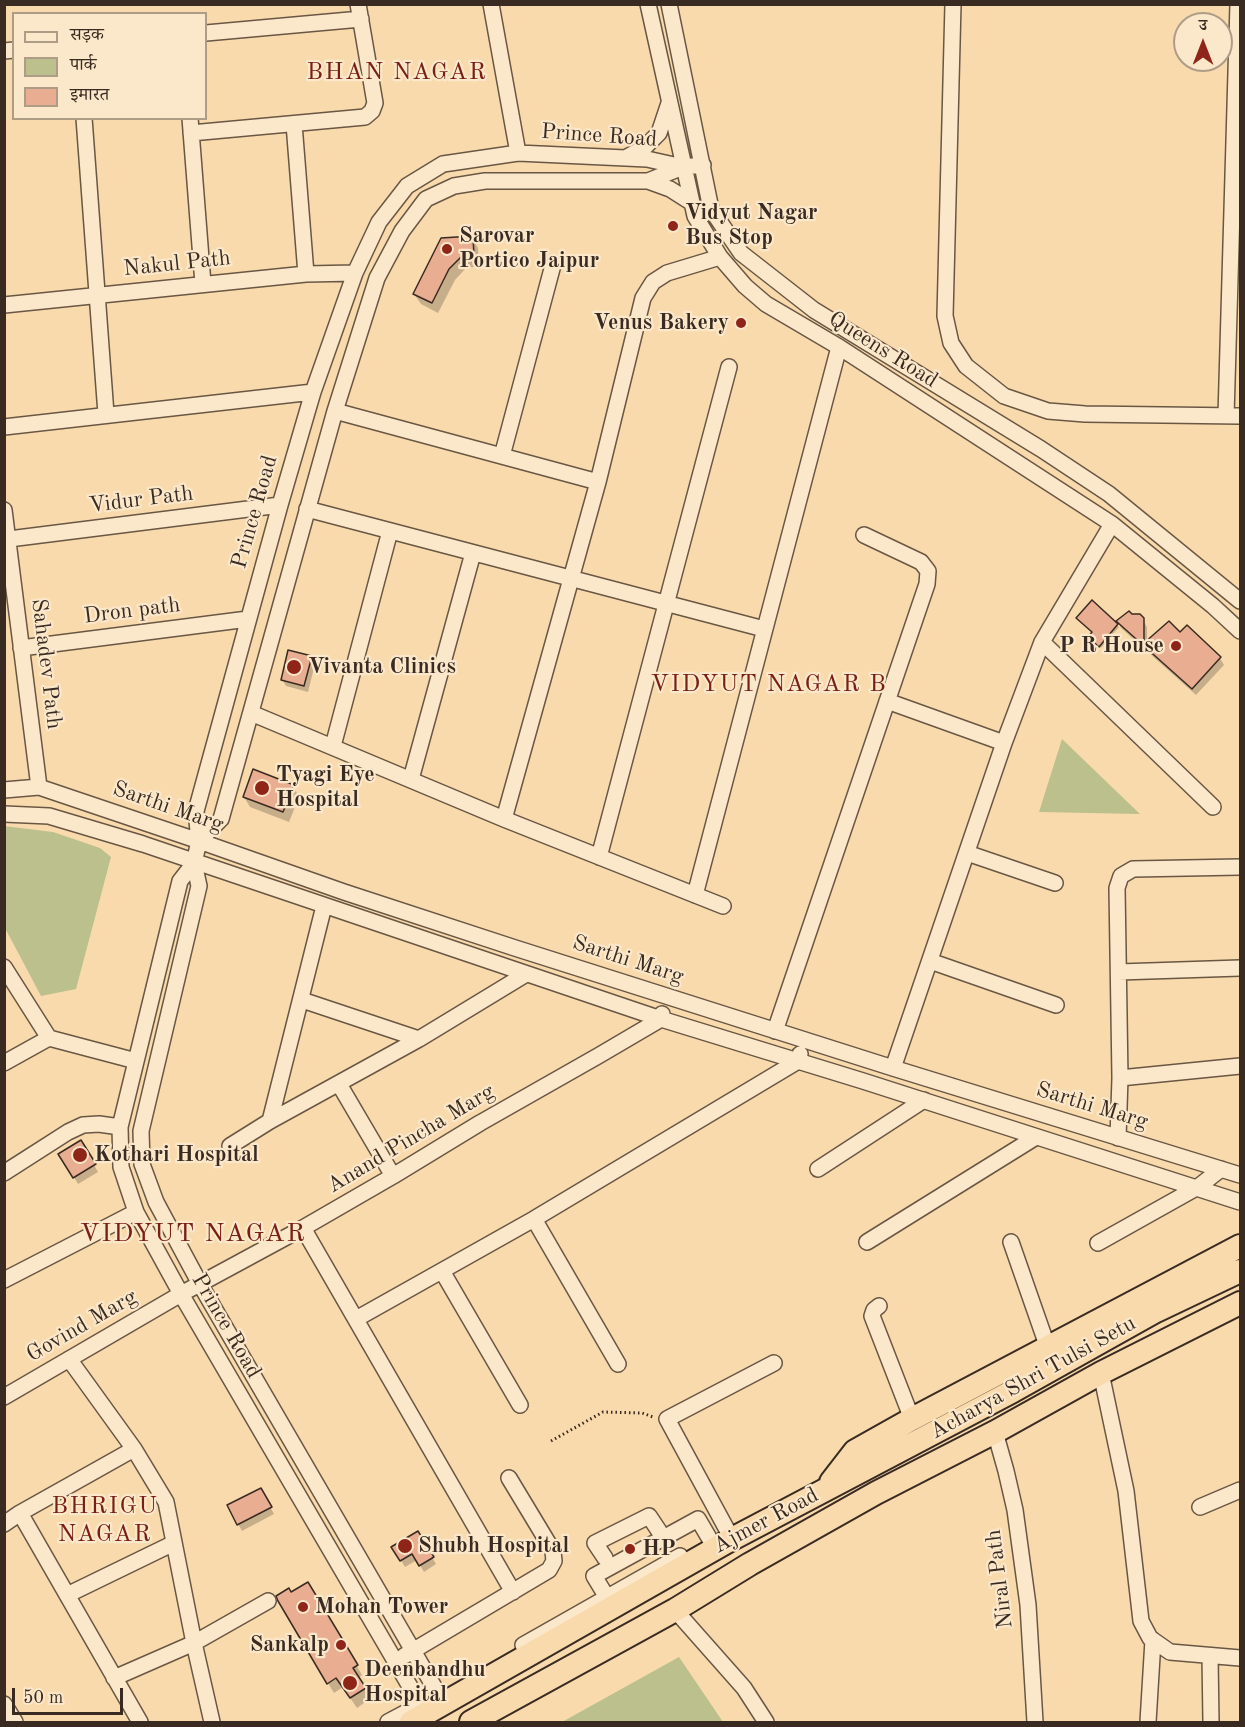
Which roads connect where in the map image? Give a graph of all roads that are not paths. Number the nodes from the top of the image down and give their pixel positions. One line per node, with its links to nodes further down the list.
1 (491, 4): 12 (street)
2 (648, 4): 8 (street, Queens Road)
3 (669, 4): 15 (street, Queens Road)
4 (953, 4): 31 (street)
5 (1238, 4): 13 (street)
6 (359, 12): 7 (street); 10 (street)
7 (207, 33)
8 (669, 102): 14 (street); 16 (street, Queens Road)
9 (84, 120): 24 (street)
10 (294, 124): 11 (street); 22 (street)
11 (190, 126): 23 (street)
12 (518, 153): 14 (street, Prince Road); 21 (street, Prince Road)
13 (1237, 158): 31 (street)
14 (624, 159): 16 (street, Prince Road)
15 (703, 165): 16 (street); 33 (street, Queens Road)
16 (683, 167): 17 (street, Prince Road); 18 (street, Queens Road)
17 (648, 181): 18 (street); 29 (street, Prince Road)
18 (692, 203): 19 (street, Queens Road)
19 (720, 257): 26 (street, Queens Road); 36 (street)
20 (553, 265): 35 (street)
21 (355, 273): 22 (street, Nakul Path); 28 (street, Prince Road)
22 (306, 274): 23 (street, Nakul Path)
23 (203, 284): 24 (street, Nakul Path)
24 (98, 295): 25 (street, Nakul Path); 30 (street)
25 (4, 305)
26 (839, 347): 34 (street, Queens Road); 50 (street)
27 (729, 367): 48 (street)
28 (313, 392): 30 (street); 37 (street, Prince Road)
29 (335, 411): 35 (street); 38 (street, Prince Road)
30 (106, 414): 32 (street)
31 (1233, 416)
32 (4, 427)
33 (1012, 432): 34 (street); 47 (street, Queens Road)
34 (1001, 452): 40 (street, Queens Road)
35 (502, 456): 36 (street)
36 (598, 482): 45 (street)
37 (280, 505): 43 (street, Vidur Path); 49 (street, Prince Road)
38 (307, 509): 41 (street); 55 (street, Prince Road)
39 (4, 510): 43 (street, Sahadev Path)
40 (1112, 524): 51 (street, Queens Road); 52 (street)
41 (390, 531): 44 (street); 57 (street)
42 (864, 535): 54 (street)
43 (9, 539): 46 (street, Sahadev Path)
44 (473, 553): 45 (street); 58 (street)
45 (571, 578): 48 (street); 63 (street)
46 (10, 593): 53 (street, Sahadev Path)
47 (1240, 601)
48 (667, 603): 50 (street); 66 (street)
49 (248, 620): 53 (street, Dron path); 64 (street, Prince Road)
50 (764, 629): 70 (street)
51 (1240, 631)
52 (1042, 642): 56 (street); 61 (street)
53 (21, 648): 59 (street, Sahadev Path)
54 (887, 701): 56 (street); 84 (street)
55 (251, 713): 57 (street); 64 (street, Prince Road)
56 (1004, 743): 65 (street)
57 (333, 746): 58 (street)
58 (411, 779): 63 (street)
59 (39, 787): 60 (street, Sarthi Marg); 64 (street, Sarthi Marg)
60 (4, 790)
61 (1213, 807)
62 (4, 814): 67 (street)
63 (504, 819): 66 (street)
64 (199, 841): 67 (street, Prince Road); 73 (street, Sarthi Marg)
65 (967, 853): 69 (street); 74 (street)
66 (599, 857): 70 (street)
67 (194, 863): 71 (street); 88 (street, Prince Road); 118 (street, Prince Road)
68 (1240, 867): 78 (street)
69 (1055, 883)
70 (695, 895): 72 (street)
71 (324, 906): 75 (street); 81 (street)
72 (723, 906)
73 (515, 948): 75 (street); 80 (street, Sarthi Marg)
74 (930, 961): 82 (street); 92 (street)
75 (509, 968): 79 (street)
76 (1240, 968): 78 (street)
77 (5, 969): 85 (street)
78 (1119, 972): 93 (street)
79 (526, 974): 83 (street); 86 (street)
80 (668, 997): 83 (street); 84 (street, Sarthi Marg)
81 (302, 1000): 86 (street); 96 (street)
82 (1056, 1005)
83 (660, 1019): 89 (street); 105 (street, Anand Pincha Marg)
84 (775, 1031): 87 (street, Sarthi Marg)
85 (49, 1038): 88 (street); 90 (street)
86 (419, 1039): 94 (street)
87 (804, 1040): 89 (street); 92 (street, Sarthi Marg)
88 (136, 1061): 97 (street, Prince Road)
89 (798, 1061): 95 (street); 109 (street)
90 (4, 1063)
91 (1240, 1066): 93 (street)
92 (893, 1068): 99 (street, Sarthi Marg)
93 (1120, 1078): 99 (street)
94 (339, 1084): 96 (street); 105 (street)
95 (924, 1100): 98 (street); 102 (street)
96 (270, 1121): 100 (street)
97 (120, 1127): 103 (street); 108 (street, Prince Road)
98 (1036, 1137): 106 (street); 111 (street)
99 (1118, 1138): 101 (street, Sarthi Marg)
100 (230, 1146)
101 (1221, 1168): 104 (street, Sarthi Marg); 106 (street)
102 (818, 1169)
103 (4, 1173)
104 (1240, 1174)
105 (393, 1176): 110 (street, Anand Pincha Marg)
106 (1198, 1187): 107 (street); 113 (street)
107 (1240, 1202)
108 (136, 1212): 117 (street); 119 (street, Prince Road)
109 (534, 1219): 115 (street); 125 (street)
110 (303, 1228): 118 (street, Anand Pincha Marg); 122 (street)
111 (867, 1242)
112 (1011, 1242): 123 (street)
113 (1098, 1243)
114 (1240, 1246): 123 (highway, Ajmer Road)
115 (442, 1270): 122 (street); 129 (street)
116 (1233, 1275): 134 (highway, Acharya Shri Tulsi Setu)
117 (4, 1280)
118 (200, 1284): 119 (street, Anand Pincha Marg); 150 (street, Prince Road)
119 (181, 1294): 124 (street, Govind Marg); 153 (street, Prince Road)
120 (1240, 1304): 127 (highway, Ajmer Road)
121 (879, 1306): 130 (street)
122 (356, 1319): 143 (street)
123 (1048, 1348): 130 (highway, Ajmer Road)
124 (69, 1359): 128 (street, Govind Marg); 132 (street)
125 (618, 1364)
126 (774, 1364): 140 (street)
127 (1101, 1373): 131 (highway, Ajmer Road); 148 (street)
128 (4, 1397)
129 (520, 1405)
130 (912, 1419): 134 (highway, Ajmer Road)
131 (995, 1432): 147 (highway, Ajmer Road); 163 (street, Niral Path)
132 (134, 1449): 137 (street); 141 (street)
133 (510, 1478): 143 (street)
134 (826, 1488): 140 (highway, Ajmer Road)
135 (1240, 1490): 136 (street)
136 (1200, 1507)
137 (20, 1513): 139 (street); 144 (street)
138 (698, 1519): 140 (street); 142 (street); 142 (street)
139 (4, 1524)
140 (721, 1539): 146 (highway, Ajmer Road)
141 (174, 1543): 144 (street); 149 (street)
142 (594, 1576): 146 (street)
143 (513, 1592): 150 (street)
144 (67, 1595): 154 (street)
145 (268, 1600): 149 (street)
146 (610, 1602): 156 (highway, Ajmer Road)
147 (675, 1610): 161 (highway, Ajmer Road); 162 (street)
148 (1153, 1640): 151 (street); 164 (street)
149 (194, 1643): 154 (street); 159 (street)
150 (413, 1651): 153 (street); 156 (street, Prince Road)
151 (1210, 1656): 152 (street); 165 (street)
152 (1240, 1658)
153 (396, 1660): 156 (street, Prince Road)
154 (114, 1678): 158 (street)
155 (4, 1704): 157 (street)
156 (428, 1708): 160 (street)
157 (15, 1722)
158 (140, 1722)
159 (212, 1722)
160 (388, 1722)
161 (471, 1722)
162 (766, 1722)
163 (1035, 1722)
164 (1148, 1722)
165 (1211, 1722)

